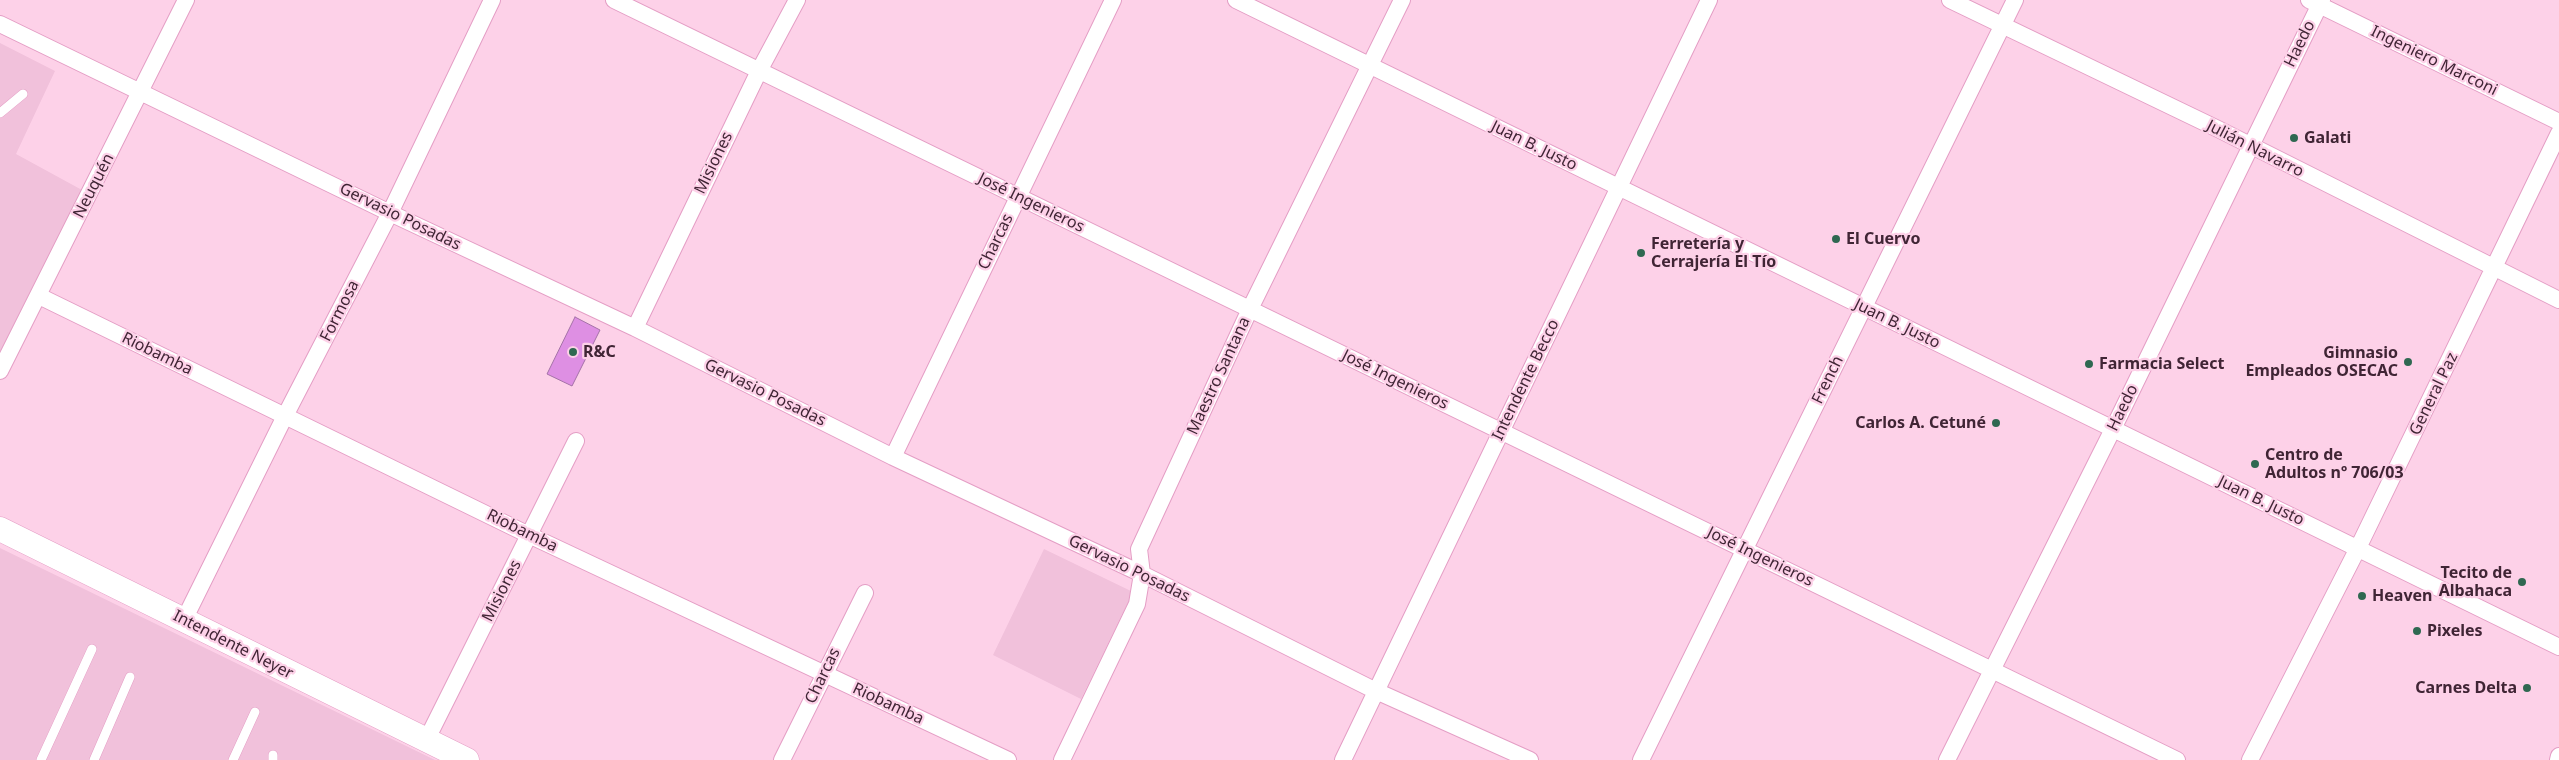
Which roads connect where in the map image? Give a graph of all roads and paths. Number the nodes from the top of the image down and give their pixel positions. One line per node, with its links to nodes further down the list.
1 (186, 0): 16 (street, Neuquén)
2 (492, 0): 24 (street, Formosa)
3 (614, 0): 15 (street, José Ingenieros)
4 (797, 0): 15 (street, Misiones)
5 (1113, 0): 23 (street, Charcas)
6 (1236, 0): 14 (street, Juan B. Justo)
7 (1402, 0): 14 (street, Maestro Santana)
8 (1709, 0): 22 (street, Intendente Becco)
9 (1950, 0): 13 (street, Julián Navarro)
10 (2015, 0): 13 (street, French)
11 (2317, 2): 19 (street, Ingeniero Marconi); 21 (street, Haedo)
12 (0, 24): 16 (street, Gervasio Posadas)
13 (2002, 26): 21 (street, Julián Navarro); 28 (street, French)
14 (1370, 66): 22 (street, Juan B. Justo); 29 (street, Maestro Santana)
15 (759, 71): 23 (street, José Ingenieros); 30 (street, Misiones)
16 (141, 92): 24 (street, Gervasio Posadas); 26 (street, Neuquén)
17 (23, 94): 18 (lane)
18 (0, 112)
19 (2559, 122)
20 (2559, 133): 25 (street, General Paz)
21 (2250, 147): 25 (street, Julián Navarro); 33 (street, Haedo)
22 (1619, 188): 28 (street, Juan B. Justo); 34 (street, Intendente Becco)
23 (1018, 197): 29 (street, José Ingenieros); 36 (street, Charcas)
24 (390, 213): 30 (street, Gervasio Posadas); 32 (street, Formosa)
25 (2494, 269): 27 (street, Julián Navarro); 39 (street, General Paz)
26 (39, 296): 31 (street, Neuquén); 32 (street, Riobamba)
27 (2559, 300)
28 (1864, 307): 33 (street, Juan B. Justo); 40 (street, French)
29 (1250, 309): 34 (street, José Ingenieros); 41 (street, Maestro Santana)
30 (634, 328): 36 (street, Gervasio Posadas)
31 (0, 371)
32 (285, 416): 38 (street, Riobamba); 43 (street, Formosa)
33 (2113, 429): 39 (street, Juan B. Justo); 46 (street, Haedo)
34 (1501, 432): 40 (street, José Ingenieros); 49 (street, Intendente Becco)
35 (576, 441): 38 (street, Misiones)
36 (893, 457): 41 (street, Gervasio Posadas)
37 (0, 529): 43 (street, Intendente Neyer)
38 (530, 536): 47 (street, Riobamba); 51 (street, Misiones)
39 (2358, 548): 44 (street, Juan B. Justo); 65 (street, General Paz)
40 (1745, 550): 46 (street, José Ingenieros); 62 (street, French)
41 (1142, 574): 49 (street, Gervasio Posadas); 59 (street, Maestro Santana)
42 (865, 592): 47 (street, Charcas)
43 (184, 620): 51 (street, Intendente Neyer)
44 (2559, 647)
45 (92, 648): 53 (lane)
46 (1992, 670): 63 (street, Haedo); 64 (street, José Ingenieros)
47 (824, 675): 57 (street, Charcas); 58 (street, Riobamba)
48 (130, 676): 54 (lane)
49 (1376, 691): 60 (street, Intendente Becco); 61 (street, Gervasio Posadas)
50 (255, 712): 55 (lane)
51 (426, 741): 56 (street, Intendente Neyer)
52 (2559, 756): 66 (street)
53 (41, 760)
54 (94, 760)
55 (233, 760)
56 (467, 760)
57 (782, 760)
58 (1008, 760)
59 (1062, 760)
60 (1343, 760)
61 (1530, 760)
62 (1641, 760)
63 (1947, 760)
64 (2177, 760)
65 (2250, 760)
66 (2558, 760)

